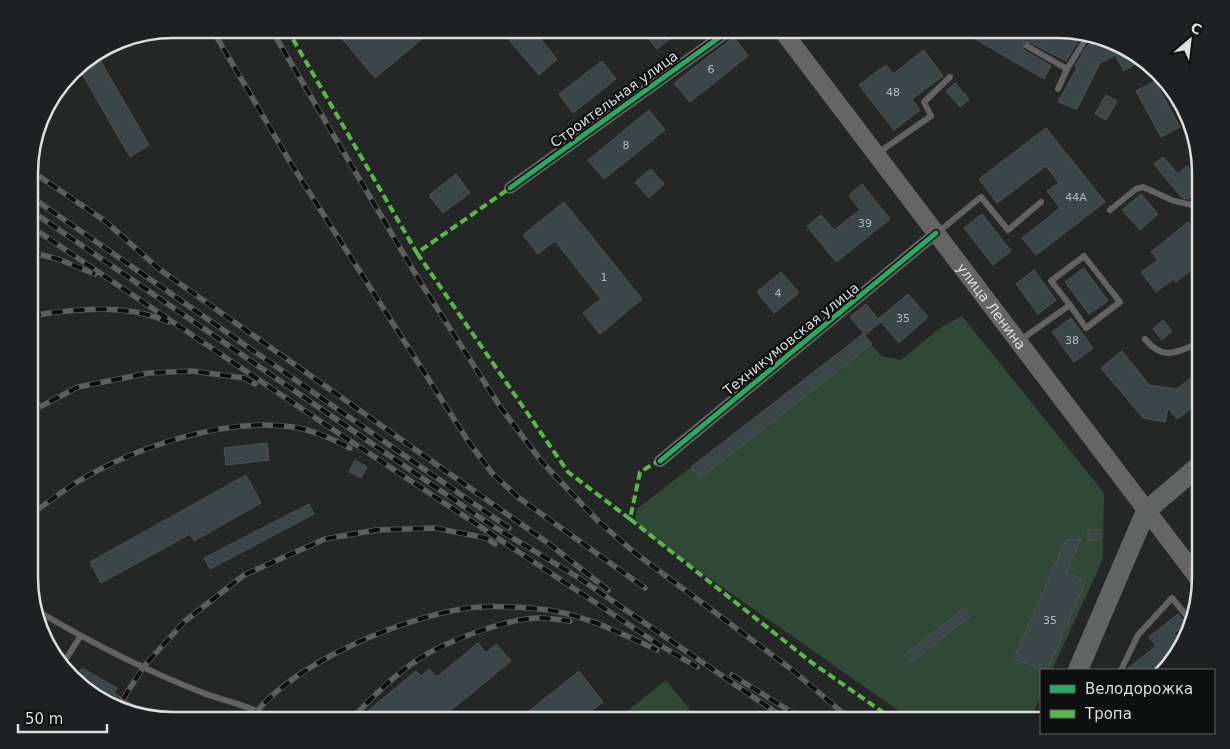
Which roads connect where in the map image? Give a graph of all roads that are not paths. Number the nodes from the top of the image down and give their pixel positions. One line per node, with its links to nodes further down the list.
1 (718, 38): 9 (street, Строительная улица)
2 (788, 38): 8 (main road, улица Ленина)
3 (1085, 41): 5 (lane)
4 (1027, 46): 5 (lane)
5 (1067, 69): 7 (lane)
6 (950, 77): 8 (lane)
7 (1058, 89)
8 (876, 154): 13 (main road, улица Ленина)
9 (510, 188)
10 (1041, 202): 13 (lane)
11 (1192, 205): 12 (lane)
12 (1110, 210)
13 (936, 233): 16 (main road, улица Ленина); 18 (street, Техникумовская улица)
14 (1070, 305): 14 (lane); 16 (lane)
15 (1145, 338): 17 (lane)
16 (1018, 342): 20 (main road, улица Ленина)
17 (1192, 346)
18 (660, 461)
19 (1192, 472): 20 (main road)
20 (1146, 511): 21 (main road, улица Ленина); 26 (main road)
21 (1192, 570)
22 (43, 614): 24 (lane)
23 (1187, 616): 27 (lane)
24 (80, 637): 25 (lane); 28 (lane)
25 (66, 659)
26 (1078, 669)
27 (1121, 669)
28 (260, 712)

